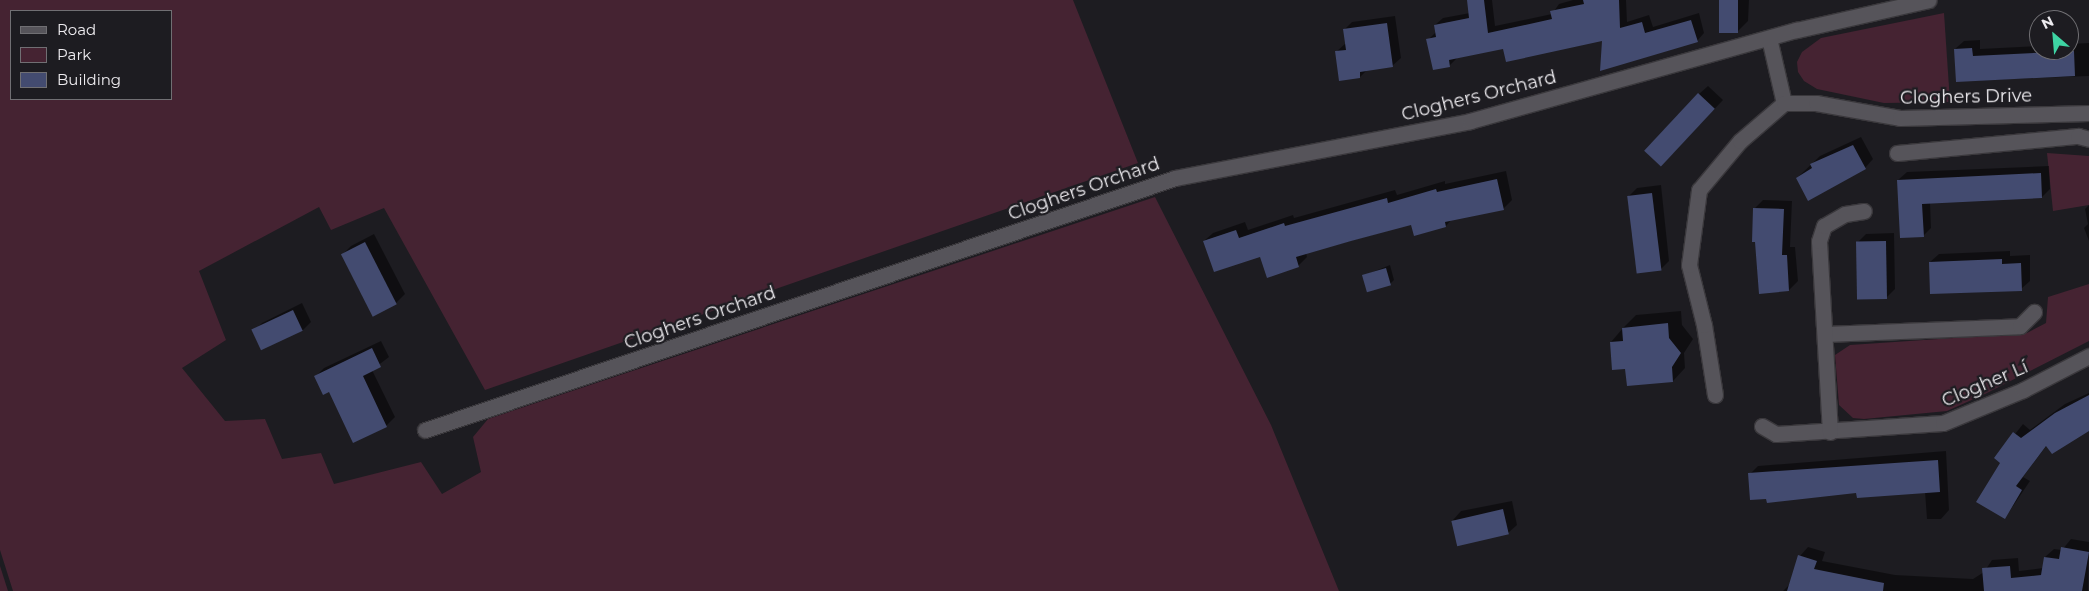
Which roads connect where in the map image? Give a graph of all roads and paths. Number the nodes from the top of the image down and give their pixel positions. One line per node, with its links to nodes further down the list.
1 (1929, 0): 2 (street, Cloghers Orchard)
2 (1769, 38): 3 (street); 13 (street, Cloghers Orchard)
3 (1784, 103): 4 (street, Cloghers Drive); 11 (street)
4 (2089, 112)
5 (2089, 139): 6 (street)
6 (1897, 153)
7 (1864, 210): 9 (street)
8 (2034, 312): 9 (street)
9 (1825, 334): 14 (street)
10 (2089, 356): 14 (street, Clogher Lí)
11 (1715, 395)
12 (1762, 426): 14 (street, Clogher Lí)
13 (425, 430)
14 (1830, 432)

